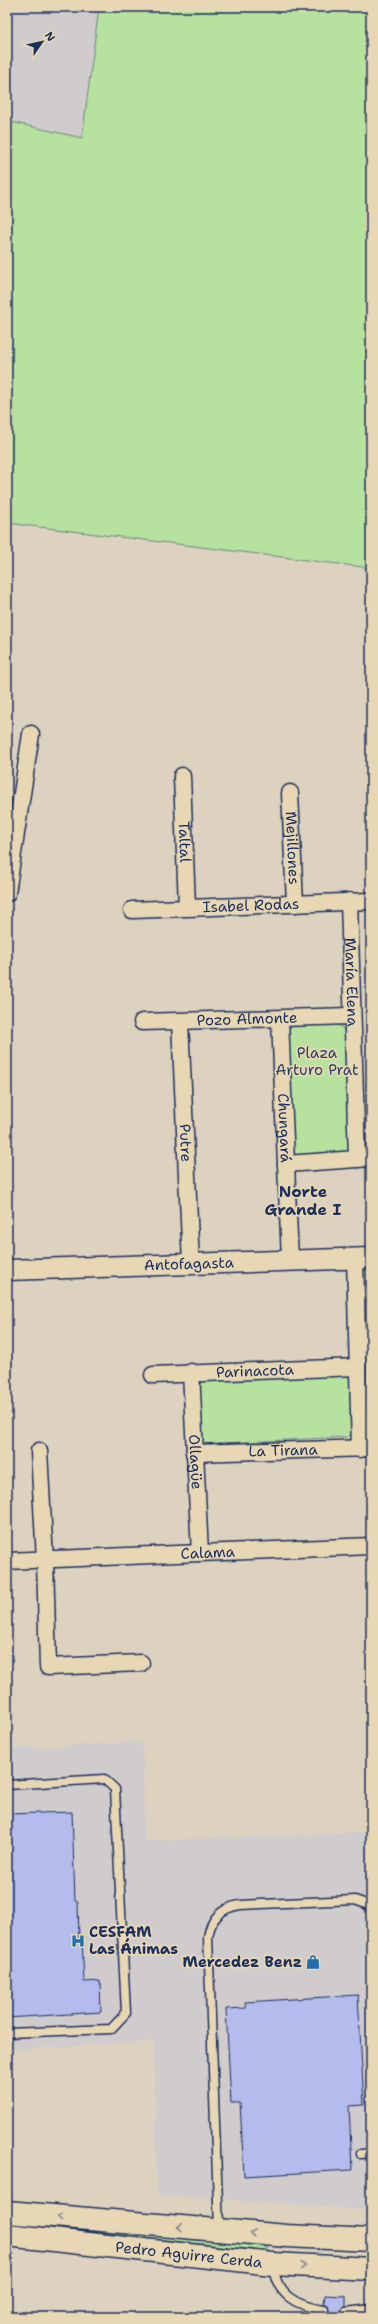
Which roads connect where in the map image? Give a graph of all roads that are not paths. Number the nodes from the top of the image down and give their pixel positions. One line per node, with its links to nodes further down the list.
1 (31, 734): 4 (street)
2 (182, 776): 8 (street, Taltal)
3 (290, 792): 7 (street, Mejillones)
4 (7, 894)
5 (349, 901): 6 (street, Isabel Rodas); 7 (street, Isabel Rodas); 10 (street, María Elena)
6 (371, 901)
7 (295, 904): 8 (street, Isabel Rodas)
8 (187, 907): 9 (street, Isabel Rodas)
9 (132, 910)
10 (351, 1016): 11 (street, Pozo Almonte); 14 (street, María Elena)
11 (280, 1019): 13 (street, Pozo Almonte); 15 (street, Chungará)
12 (142, 1022): 13 (street, Pozo Almonte)
13 (180, 1022): 18 (street, Putre)
14 (364, 1159): 15 (street)
15 (286, 1164): 17 (street, Chungará)
16 (363, 1258): 17 (street, Antofagasta); 20 (street)
17 (290, 1261): 18 (street, Antofagasta)
18 (191, 1264): 19 (street, Antofagasta)
19 (7, 1270)
20 (358, 1367): 21 (street, Parinacota); 23 (street)
21 (191, 1372): 22 (street, Parinacota); 25 (street, Ollagüe)
22 (153, 1375)
23 (366, 1448): 25 (street, La Tirana)
24 (39, 1451): 28 (street)
25 (194, 1453): 27 (street, Ollagüe)
26 (371, 1546): 27 (street, Calama)
27 (200, 1553): 28 (street, Calama)
28 (46, 1560): 29 (street, Calama); 30 (street)
29 (7, 1561)
30 (141, 1663)
31 (7, 1784): 33 (lane)
32 (371, 1908): 37 (lane)
33 (7, 2033)
34 (371, 2153): 35 (lane)
35 (362, 2154)
36 (7, 2212): 37 (highway, Pedro Aguirre Cerda, one-way to 36)
37 (219, 2230): 39 (highway, Pedro Aguirre Cerda, one-way to 37)
38 (7, 2234): 40 (highway, Pedro Aguirre Cerda)
39 (371, 2240)
40 (273, 2264): 41 (highway, Pedro Aguirre Cerda, one-way to 41); 43 (lane)
41 (371, 2269)
42 (371, 2309): 44 (lane)
43 (324, 2310)
44 (346, 2312)

